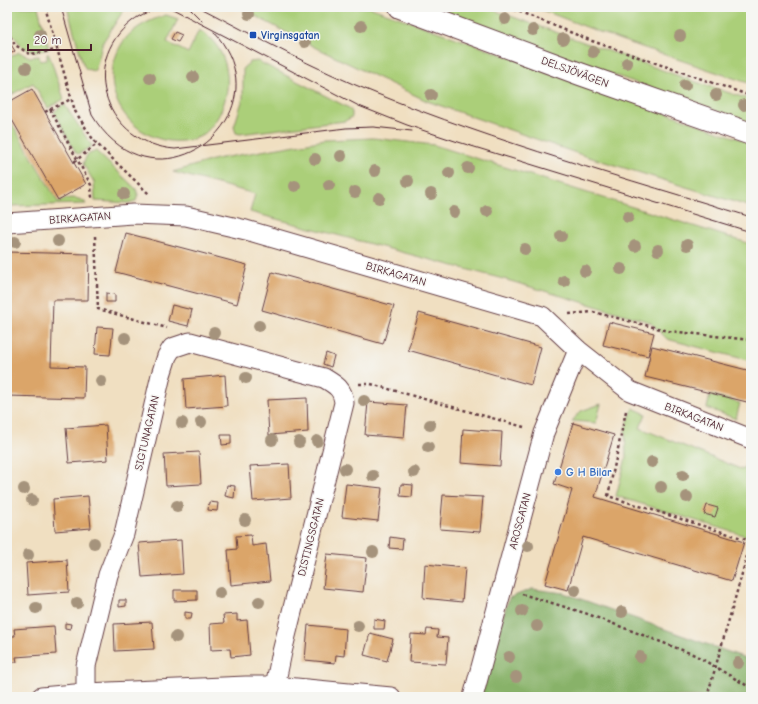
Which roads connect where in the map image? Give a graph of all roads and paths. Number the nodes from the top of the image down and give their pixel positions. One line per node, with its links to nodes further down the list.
1 (45, 7): 5 (path)
2 (400, 7): 10 (street, DELSJÖVÄGEN)
3 (508, 7): 6 (path)
4 (7, 31): 5 (path)
5 (57, 50): 7 (path)
6 (751, 96)
7 (71, 99): 8 (path); 11 (path)
8 (50, 109): 9 (path); 12 (path)
9 (45, 112)
10 (751, 134)
11 (97, 144): 12 (path); 14 (path)
12 (78, 158): 13 (path); 15 (path)
13 (74, 162)
14 (153, 214): 15 (street, BIRKAGATAN); 17 (street, BIRKAGATAN)
15 (93, 218): 16 (street, BIRKAGATAN); 19 (path)
16 (7, 223)
17 (542, 316): 18 (path); 20 (street, BIRKAGATAN)
18 (751, 340)
19 (183, 343): 21 (street); 30 (street, SIGTUNAGATAN)
20 (578, 350): 22 (street, BIRKAGATAN); 23 (street, AROSGATAN)
21 (341, 389): 23 (path); 28 (street, DISTINGSGATAN)
22 (630, 391): 24 (street, BIRKAGATAN); 25 (path)
23 (544, 433): 26 (street, AROSGATAN)
24 (751, 439)
25 (751, 541): 27 (path)
26 (502, 588): 27 (path); 33 (street, AROSGATAN)
27 (715, 665): 29 (path); 34 (path)
28 (275, 686): 30 (street); 32 (street)
29 (751, 688)
30 (86, 695): 31 (street)
31 (41, 697)
32 (391, 697)
33 (473, 697)
34 (707, 697)

